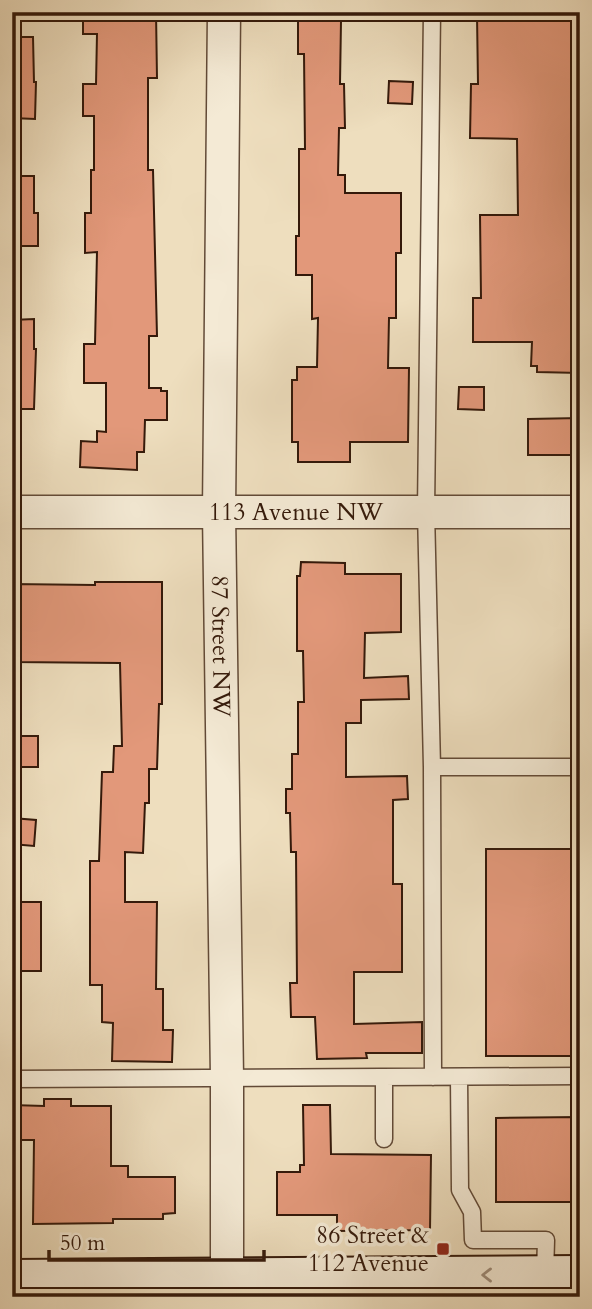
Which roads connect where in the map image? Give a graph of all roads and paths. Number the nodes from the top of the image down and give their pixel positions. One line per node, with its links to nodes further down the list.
1 (224, 12): 5 (street, 87 Street NW)
2 (432, 12): 3 (lane)
3 (426, 511): 5 (street, 113 Avenue NW); 6 (street, 113 Avenue NW); 7 (lane)
4 (12, 512): 5 (street, 113 Avenue NW)
5 (219, 512): 14 (street, 87 Street NW)
6 (580, 512)
7 (432, 767): 8 (lane); 11 (lane)
8 (580, 767)
9 (580, 1076): 12 (lane)
10 (384, 1077): 11 (lane); 14 (lane); 15 (lane)
11 (433, 1077): 12 (lane)
12 (459, 1077): 16 (lane)
13 (12, 1079): 14 (lane)
14 (227, 1079): 17 (street, 87 Street NW)
15 (384, 1139)
16 (563, 1275): 17 (main road, one-way to 17)
17 (227, 1277): 18 (main road)
18 (12, 1279)

